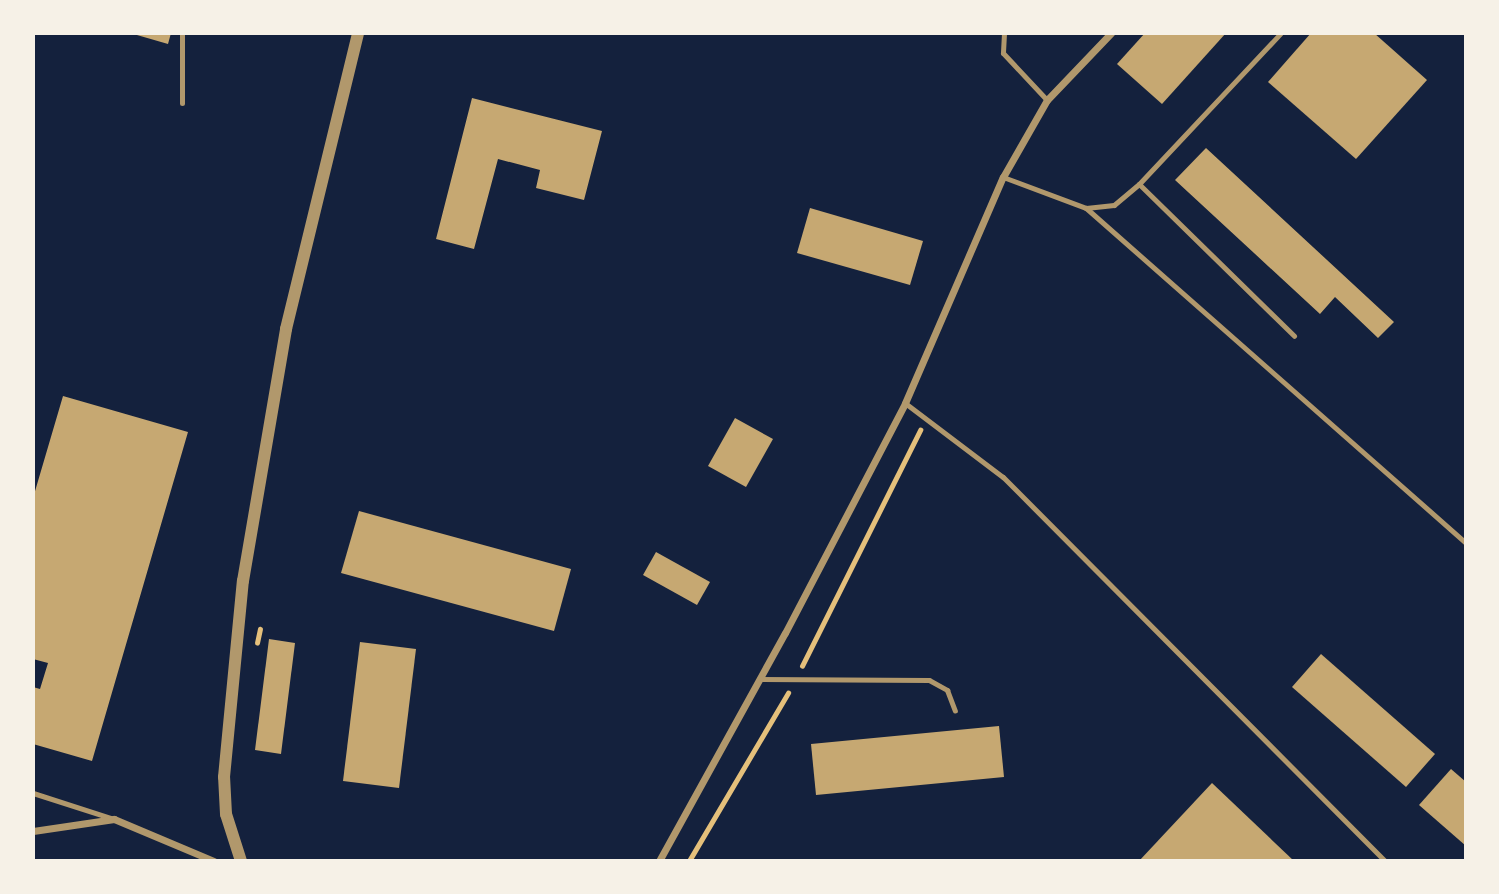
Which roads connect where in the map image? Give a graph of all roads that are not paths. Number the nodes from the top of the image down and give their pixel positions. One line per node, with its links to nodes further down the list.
1 (182, 33): 7 (lane)
2 (358, 33): 20 (street)
3 (1004, 33): 6 (lane)
4 (1111, 33): 6 (street)
5 (1281, 33): 9 (lane)
6 (1047, 100): 8 (street)
7 (182, 103)
8 (1003, 177): 10 (lane); 12 (street)
9 (1139, 184): 10 (lane); 11 (lane)
10 (1086, 208): 13 (lane)
11 (1294, 336)
12 (905, 403): 14 (street); 22 (lane)
13 (1466, 543)
14 (760, 679): 15 (lane); 21 (street)
15 (956, 711)
16 (33, 793): 17 (lane)
17 (114, 819): 18 (street); 19 (street)
18 (33, 831)
19 (214, 861)
20 (241, 861)
21 (659, 861)
22 (1385, 861)

